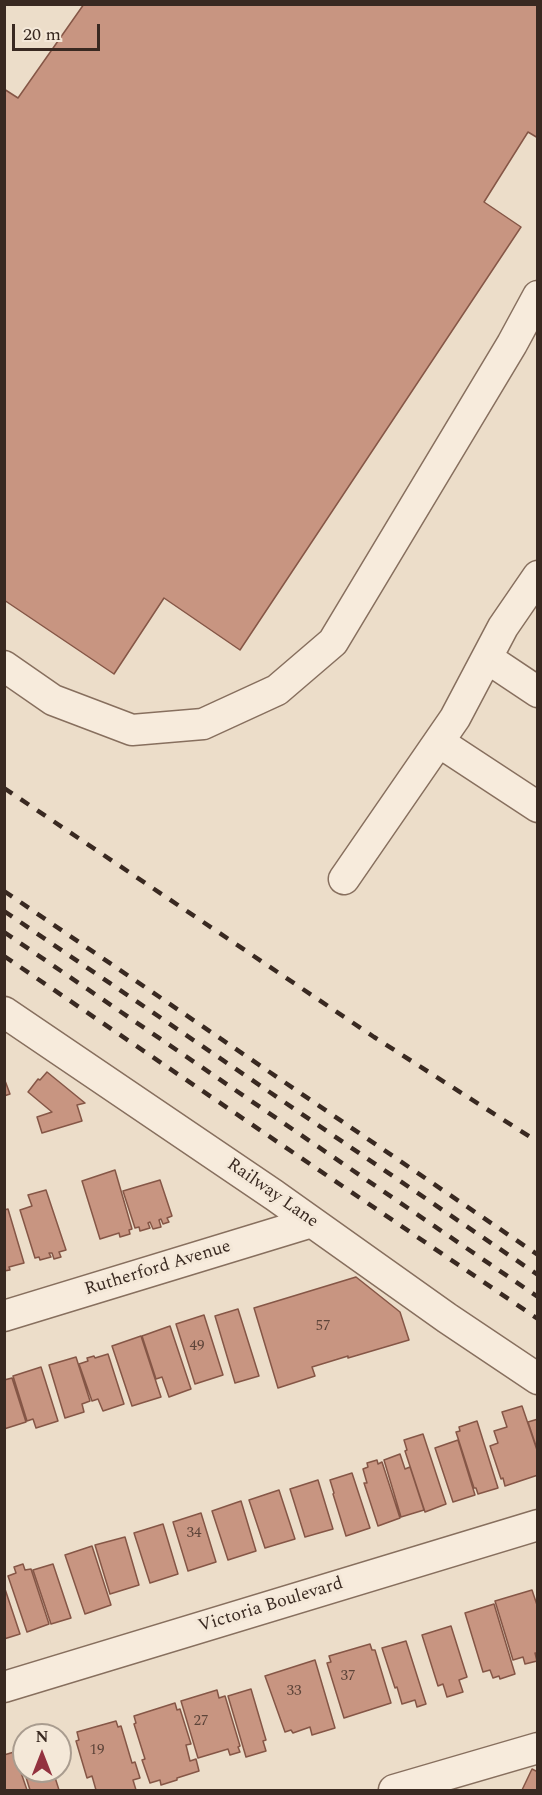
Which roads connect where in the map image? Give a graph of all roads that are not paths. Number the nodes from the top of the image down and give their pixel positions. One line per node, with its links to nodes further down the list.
1 (537, 296): 4 (street)
2 (537, 576): 3 (street)
3 (487, 658): 5 (street); 6 (street)
4 (4, 666)
5 (537, 692)
6 (439, 742): 7 (street); 8 (street)
7 (537, 807)
8 (344, 879)
9 (4, 1012): 10 (street, Railway Lane)
10 (312, 1222): 11 (street, Rutherford Avenue); 12 (street, Railway Lane)
11 (4, 1316)
12 (537, 1379)
13 (537, 1525): 14 (street, Victoria Boulevard)
14 (4, 1687)
15 (537, 1748): 16 (street)
16 (394, 1791)

